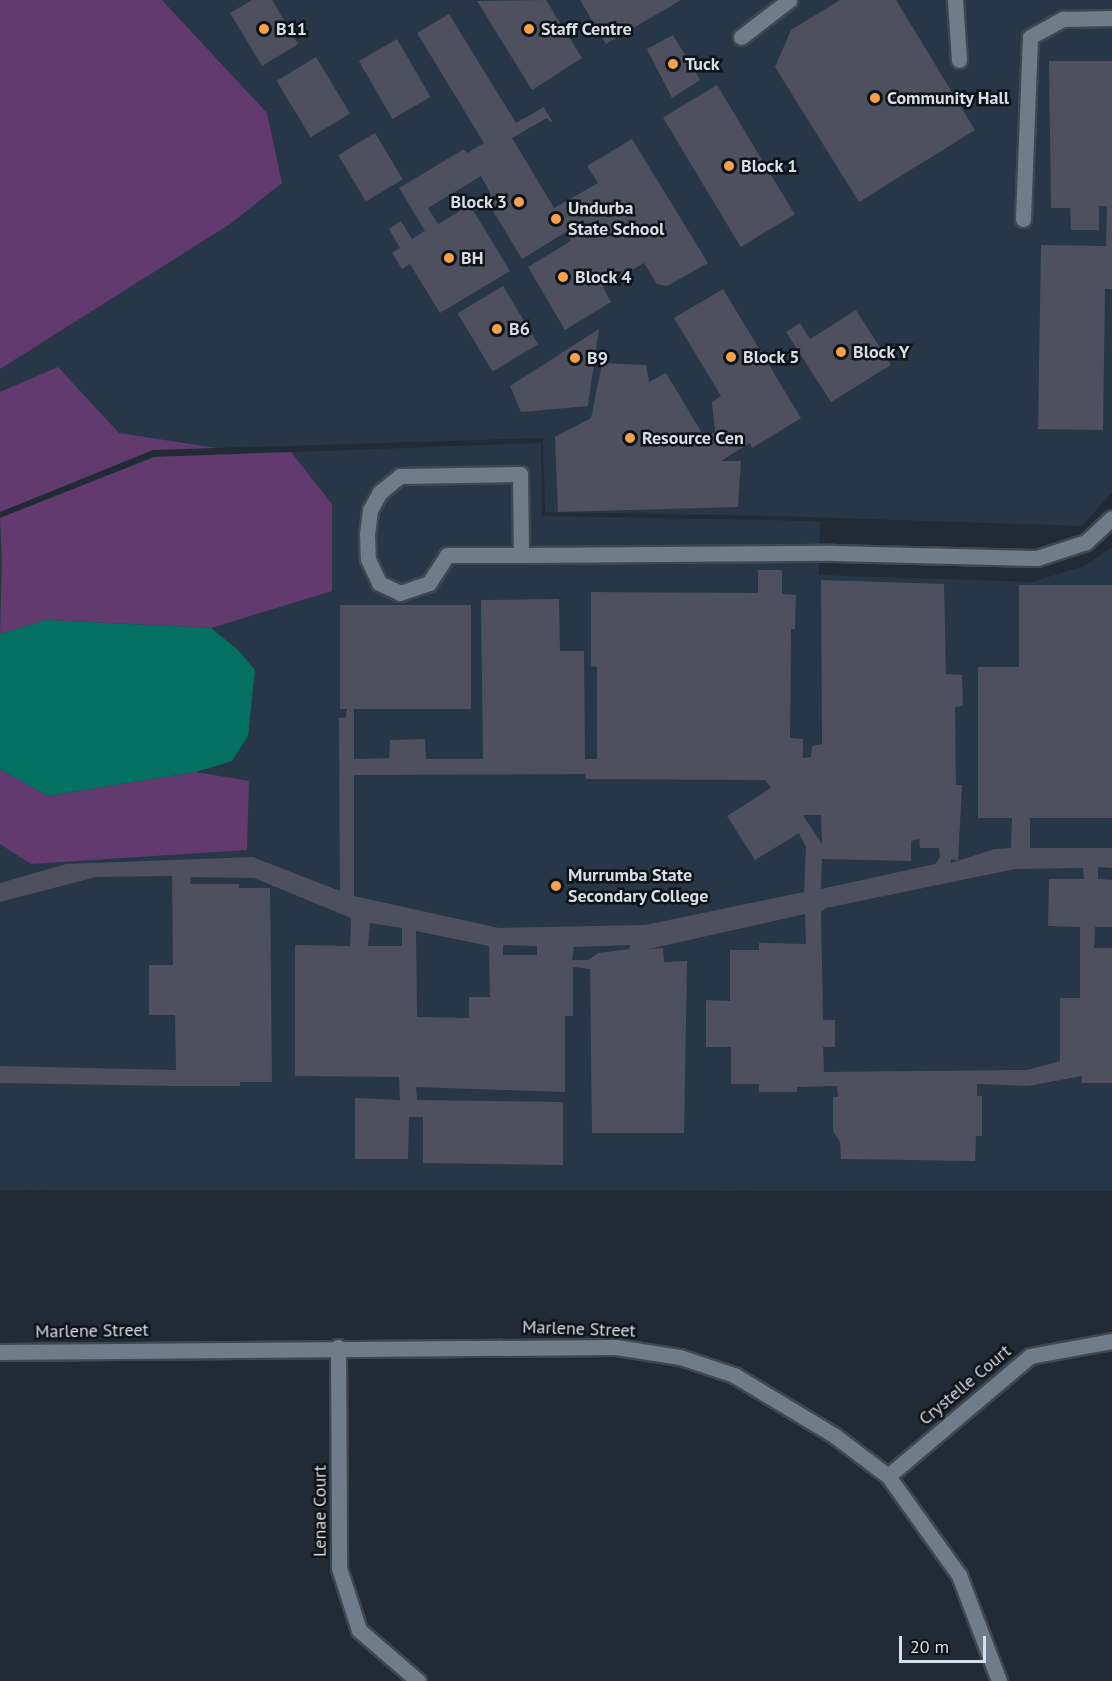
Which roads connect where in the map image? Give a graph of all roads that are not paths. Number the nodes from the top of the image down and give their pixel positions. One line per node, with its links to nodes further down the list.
1 (789, 0): 4 (street)
2 (955, 0): 5 (street)
3 (1112, 18): 6 (street)
4 (741, 37)
5 (959, 60)
6 (1023, 219)
7 (1112, 518): 8 (street)
8 (522, 555): 8 (street)
9 (1112, 1341): 12 (street, Crystelle Court)
10 (338, 1347): 11 (street, Marlene Street); 12 (street, Marlene Street); 13 (street, Lenae Court)
11 (0, 1352)
12 (888, 1476): 14 (street, Marlene Street)
13 (418, 1681)
14 (999, 1681)

